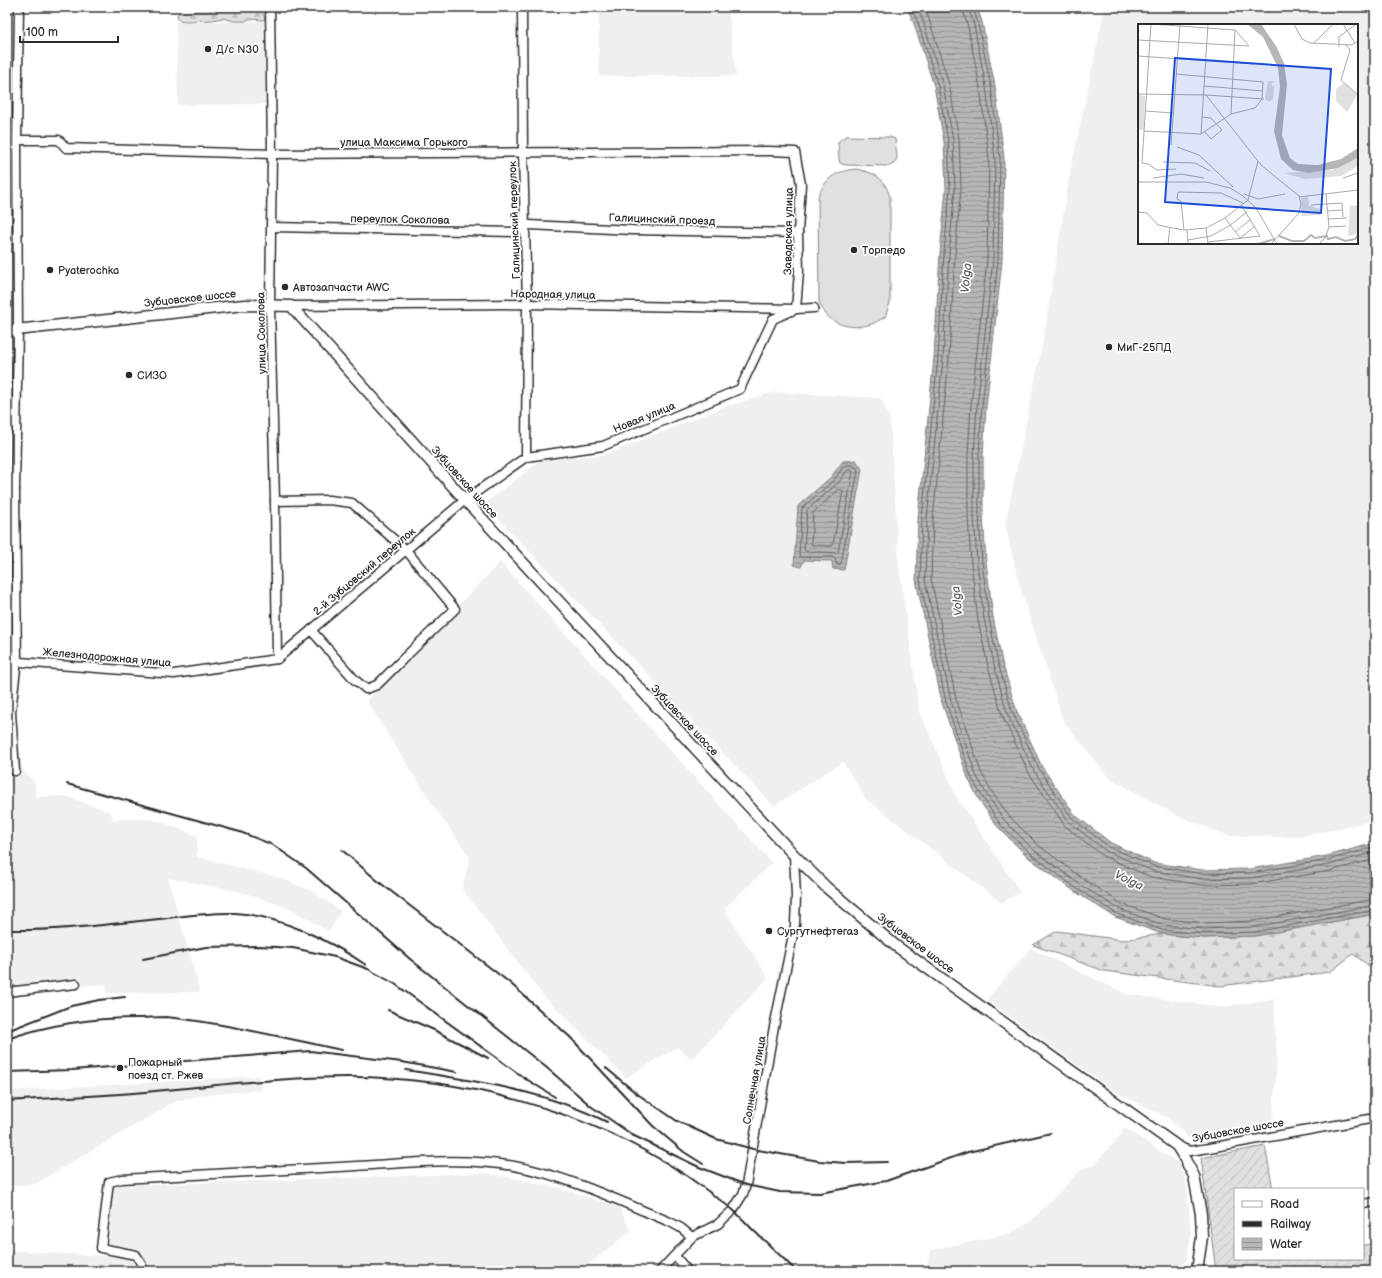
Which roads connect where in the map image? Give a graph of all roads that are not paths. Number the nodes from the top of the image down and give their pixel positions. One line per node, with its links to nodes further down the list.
1 (19, 7): 4 (street)
2 (270, 7): 7 (street, улица Соколова)
3 (522, 7): 5 (street, Галицинский переулок)
4 (17, 140): 7 (street, улица Максима Горького); 16 (street)
5 (523, 152): 6 (street, улица Максима Горького); 7 (street, улица Максима Горького); 9 (street, Галицинский переулок)
6 (795, 152): 10 (street, Заводская улица)
7 (272, 154): 8 (street, улица Соколова)
8 (272, 227): 9 (street, переулок Соколова); 12 (street, улица Соколова)
9 (526, 227): 10 (street, Галицинский проезд); 11 (street, Галицинский переулок)
10 (798, 233): 15 (street, Заводская улица)
11 (527, 304): 13 (street, Народная улица); 15 (street, Народная улица); 18 (street, Галицинский переулок)
12 (270, 306): 13 (main road, Зубцовское шоссе); 16 (main road, Зубцовское шоссе); 21 (street, улица Соколова)
13 (291, 306): 20 (main road, Зубцовское шоссе)
14 (814, 308): 15 (street, Народная улица)
15 (796, 309): 18 (street, Новая улица)
16 (18, 330): 17 (main road, Зубцовское шоссе); 19 (street)
17 (7, 331)
18 (526, 457): 20 (street, Новая улица)
19 (11, 490): 25 (street)
20 (465, 500): 22 (street, 2-й Зубцовский переулок); 28 (main road, Зубцовское шоссе)
21 (275, 501): 22 (street); 24 (street, улица Соколова)
22 (406, 550): 23 (street, 2-й Зубцовский переулок); 23 (street)
23 (311, 630): 24 (street, 2-й Зубцовский переулок)
24 (277, 659): 25 (street, Железнодорожная улица)
25 (17, 660): 26 (street, Железнодорожная улица); 27 (street)
26 (7, 661)
27 (16, 771)
28 (794, 855): 32 (main road, Зубцовское шоссе); 35 (street, Солнечная улица)
29 (76, 984): 30 (street)
30 (7, 992)
31 (1375, 1118): 32 (street, Зубцовское шоссе)
32 (1177, 1146): 40 (main road)
33 (1375, 1202): 34 (street)
34 (1364, 1204)
35 (692, 1237): 36 (street, Солнечная улица); 37 (street)
36 (675, 1256): 38 (street, Солнечная улица); 39 (street)
37 (142, 1271)
38 (660, 1271)
39 (688, 1271)
40 (1197, 1271)

